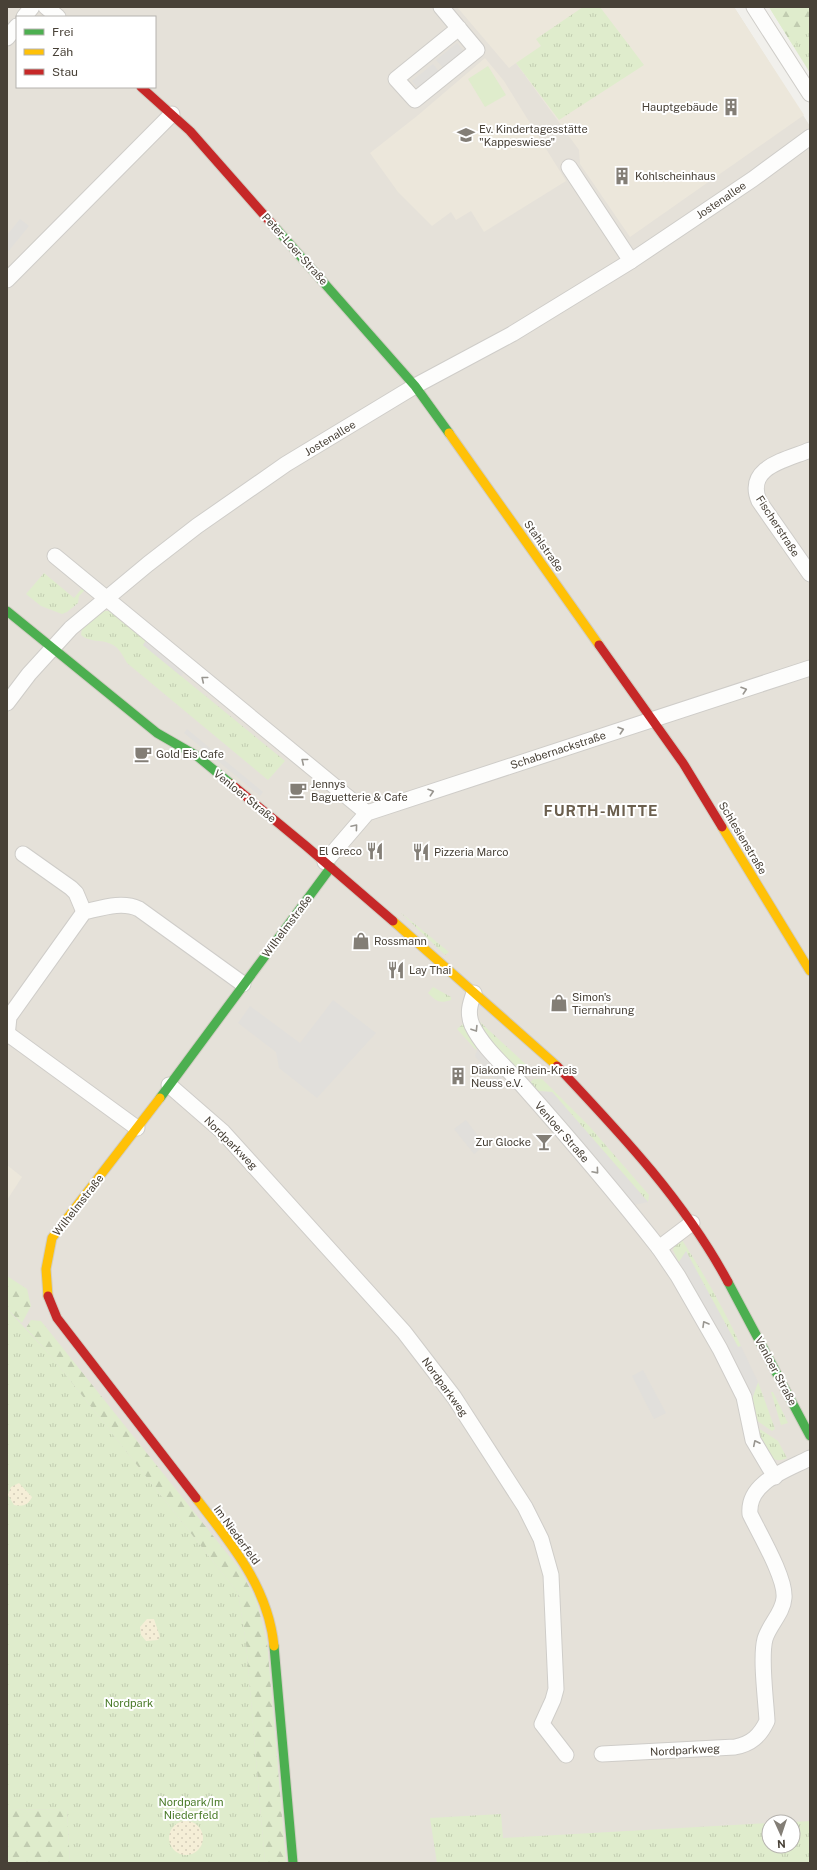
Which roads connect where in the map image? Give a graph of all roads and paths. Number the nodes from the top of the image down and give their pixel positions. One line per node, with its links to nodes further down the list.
1 (32, 7): 5 (street)
2 (46, 7): 6 (street)
3 (441, 7): 8 (street)
4 (754, 7): 11 (street)
5 (25, 16)
6 (57, 16)
7 (16, 27): 9 (street)
8 (459, 28): 8 (street)
9 (7, 38)
10 (142, 88): 12 (street, Peter-Loer-Straße)
11 (810, 94)
12 (172, 114): 16 (street); 17 (street, Peter-Loer-Straße)
13 (810, 137): 15 (street, Jostenallee)
14 (569, 167): 15 (street)
15 (631, 261): 17 (street, Jostenallee)
16 (7, 280)
17 (415, 386): 21 (street, Jostenallee); 26 (street, Stahlstraße)
18 (810, 450): 20 (street, Fischerstraße)
19 (55, 556): 21 (street)
20 (807, 565)
21 (106, 599): 23 (street, Jostenallee); 27 (street, one-way to 21)
22 (7, 611): 23 (street, Venloer Straße)
23 (53, 647): 25 (street, Jostenallee); 29 (street, Venloer Straße)
24 (810, 668): 26 (street, Schabernackstraße, one-way to 24)
25 (7, 703)
26 (653, 719): 27 (street, Schabernackstraße, one-way to 26); 31 (street, Schlesienstraße)
27 (367, 813): 29 (street, one-way to 27)
28 (23, 854): 30 (street)
29 (328, 864): 32 (street, Wilhelmstraße); 33 (street, Venloer Straße)
30 (84, 912): 32 (street); 34 (street)
31 (810, 971)
32 (243, 984): 35 (street, Wilhelmstraße)
33 (474, 993): 37 (street, Venloer Straße); 38 (street, Venloer Straße, one-way to 38)
34 (8, 1035): 36 (street)
35 (169, 1085): 36 (street, Wilhelmstraße); 44 (street, Nordparkweg)
36 (137, 1128): 39 (street, Wilhelmstraße)
37 (692, 1223): 38 (street); 40 (street, Venloer Straße)
38 (658, 1248): 42 (street, Venloer Straße, one-way to 38)
39 (54, 1314): 45 (street, Im Niederfeld)
40 (810, 1436)
41 (810, 1458): 42 (street)
42 (775, 1477): 43 (street, Nordparkweg)
43 (602, 1754)
44 (566, 1756)
45 (293, 1863)

